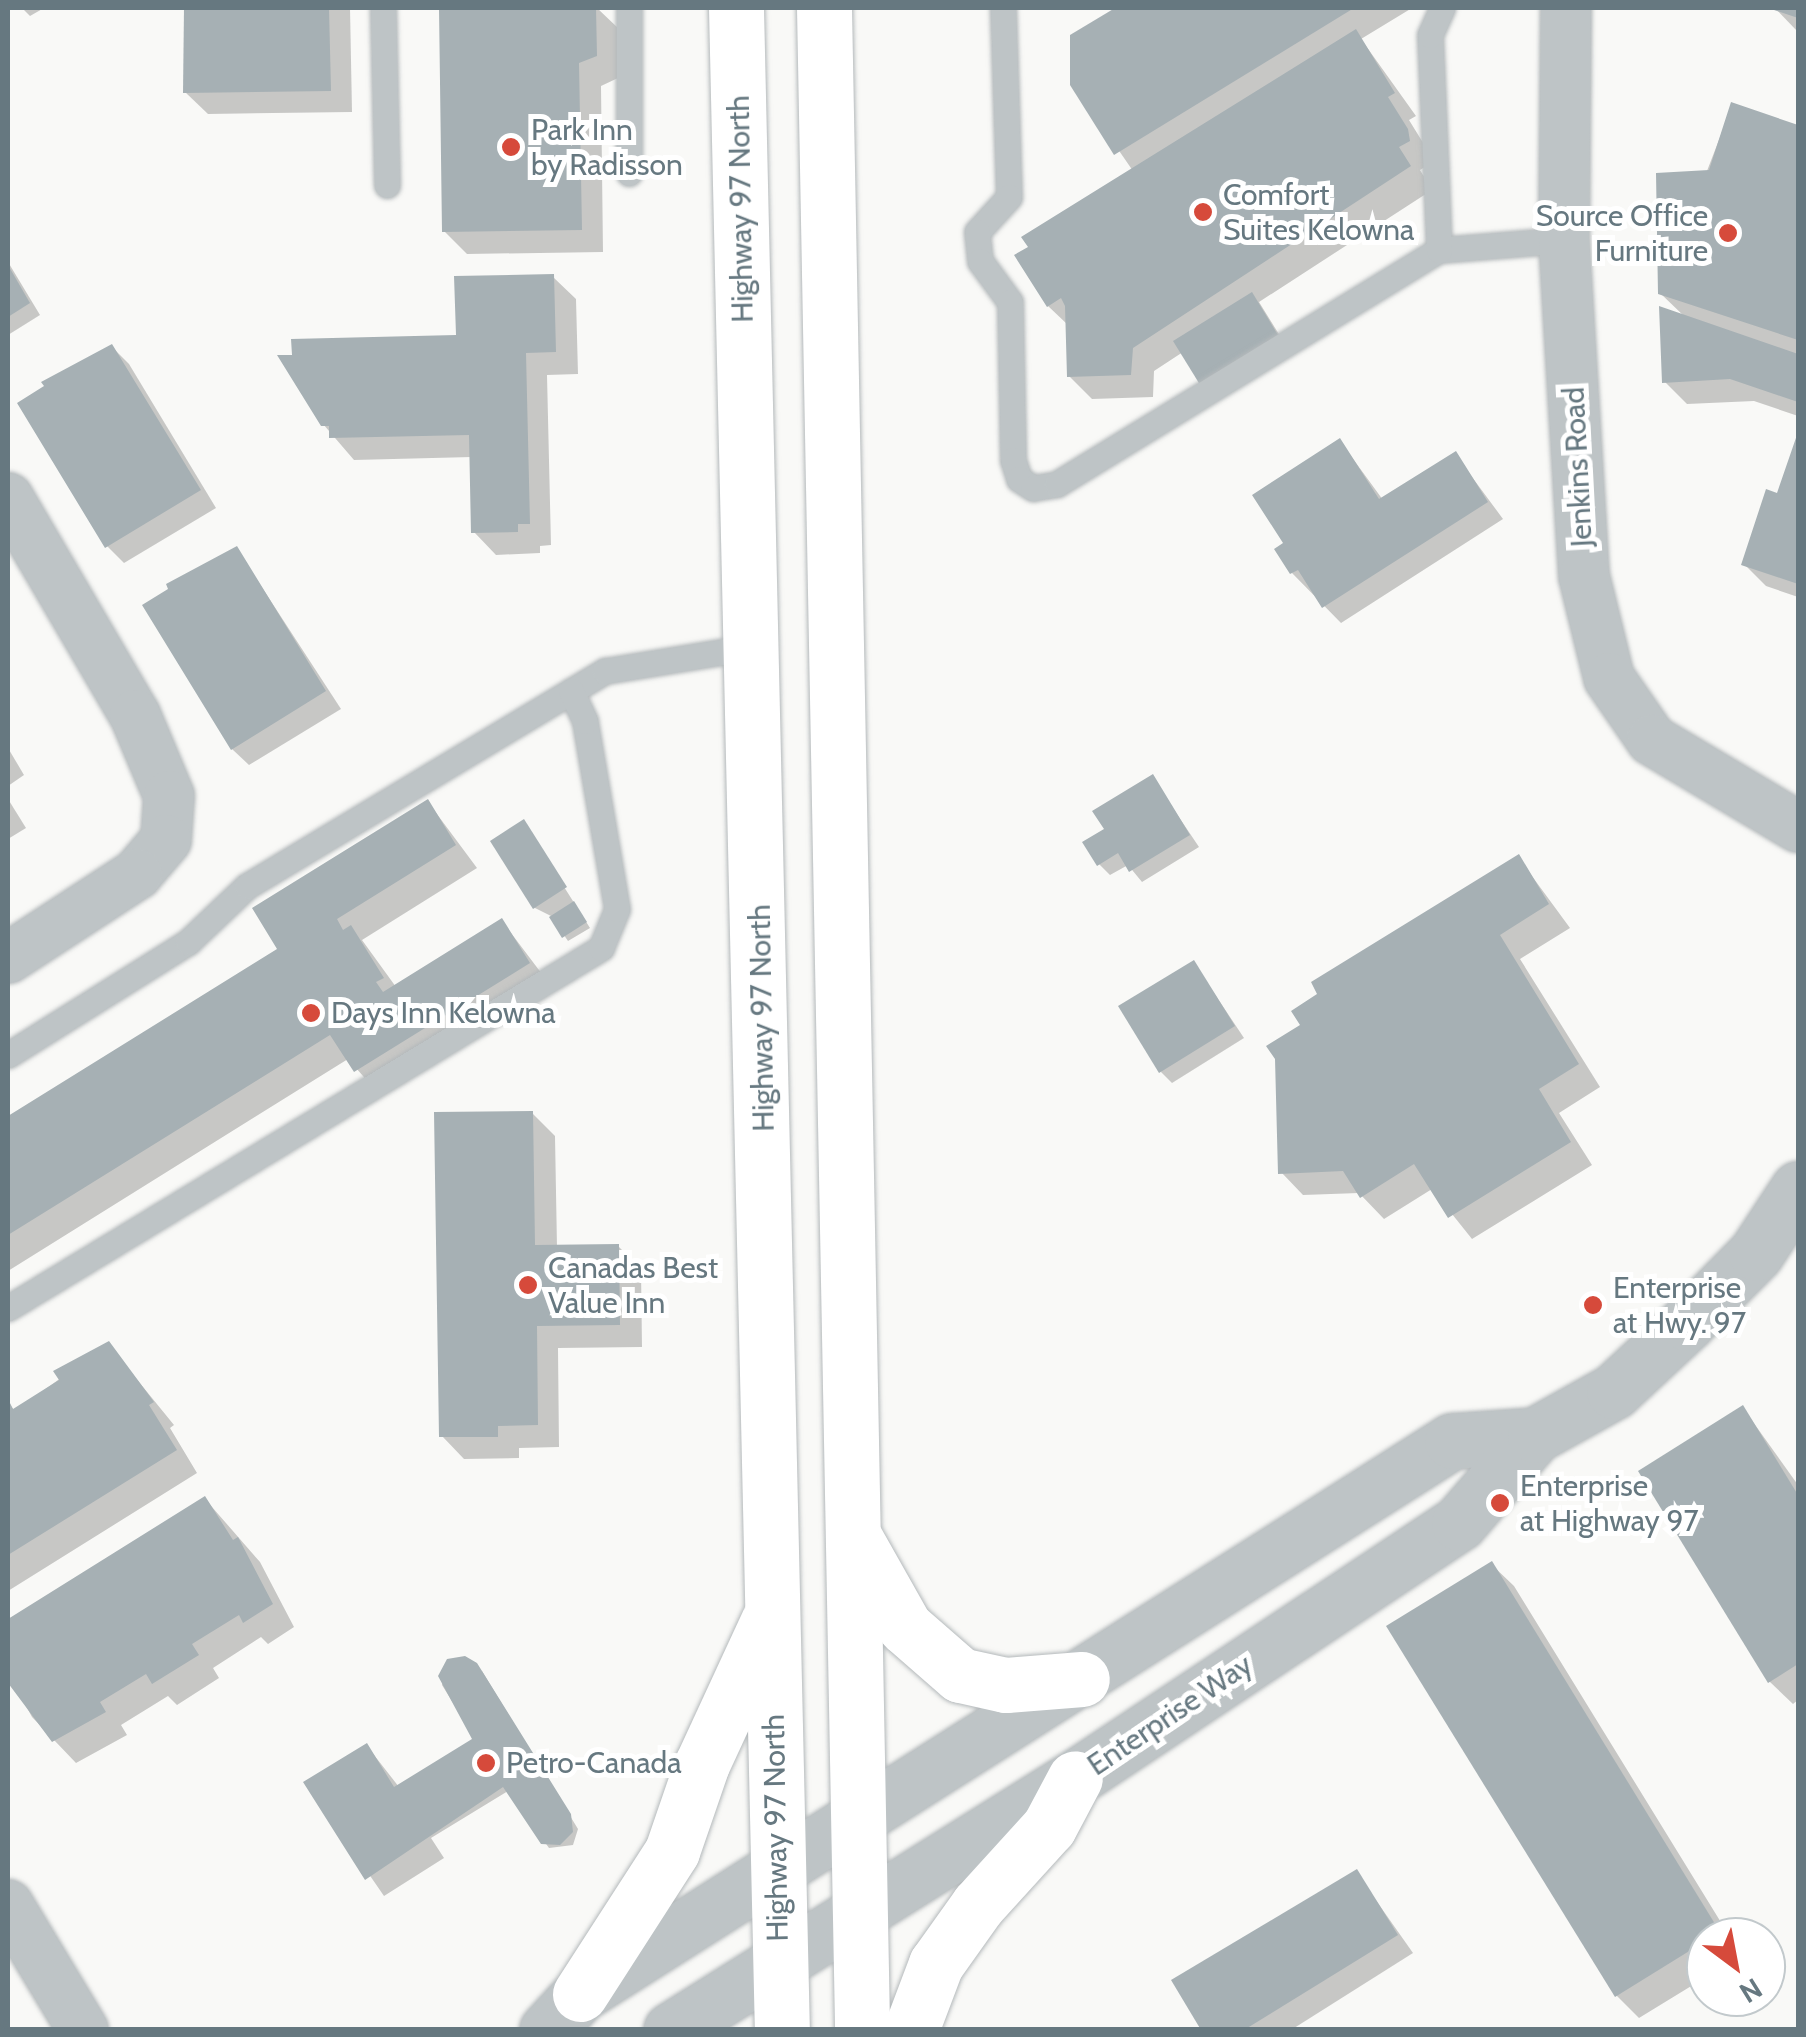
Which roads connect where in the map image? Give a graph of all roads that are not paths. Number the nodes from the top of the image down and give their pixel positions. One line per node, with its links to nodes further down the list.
1 (382, 8): 9 (lane)
2 (628, 8): 8 (lane)
3 (736, 8): 13 (highway, Highway 97 North)
4 (824, 8): 21 (highway)
5 (1003, 8): 11 (lane)
6 (1442, 8): 11 (lane)
7 (1566, 8): 10 (street, Jenkins Road)
8 (630, 173)
9 (386, 185)
10 (1564, 240): 11 (lane); 15 (street, Jenkins Road)
11 (1440, 250)
12 (8, 498): 16 (street)
13 (752, 647): 14 (lane); 22 (highway, Highway 97 North)
14 (571, 691): 17 (lane); 19 (lane)
15 (1798, 827)
16 (8, 958)
17 (8, 1055)
18 (1798, 1189): 20 (street, Enterprise Way)
19 (8, 1308)
20 (1535, 1435): 23 (street, Enterprise Way); 24 (street, Enterprise Way)
21 (853, 1535): 23 (highway); 25 (highway)
22 (773, 1610): 26 (highway, Highway 97 North); 30 (highway)
23 (1082, 1679): 25 (street, Enterprise Way)
24 (1075, 1778): 28 (street, Enterprise Way); 35 (highway)
25 (860, 1820): 26 (street, Enterprise Way); 28 (highway)
26 (778, 1870): 29 (highway, Highway 97 North); 30 (street, Enterprise Way)
27 (8, 1905): 31 (street)
28 (863, 1912): 29 (street, Enterprise Way); 34 (highway)
29 (778, 1961): 32 (street, Enterprise Way); 33 (highway, Highway 97 North)
30 (564, 2011)
31 (83, 2030)
32 (671, 2030)
33 (782, 2030)
34 (862, 2030)
35 (911, 2030)

